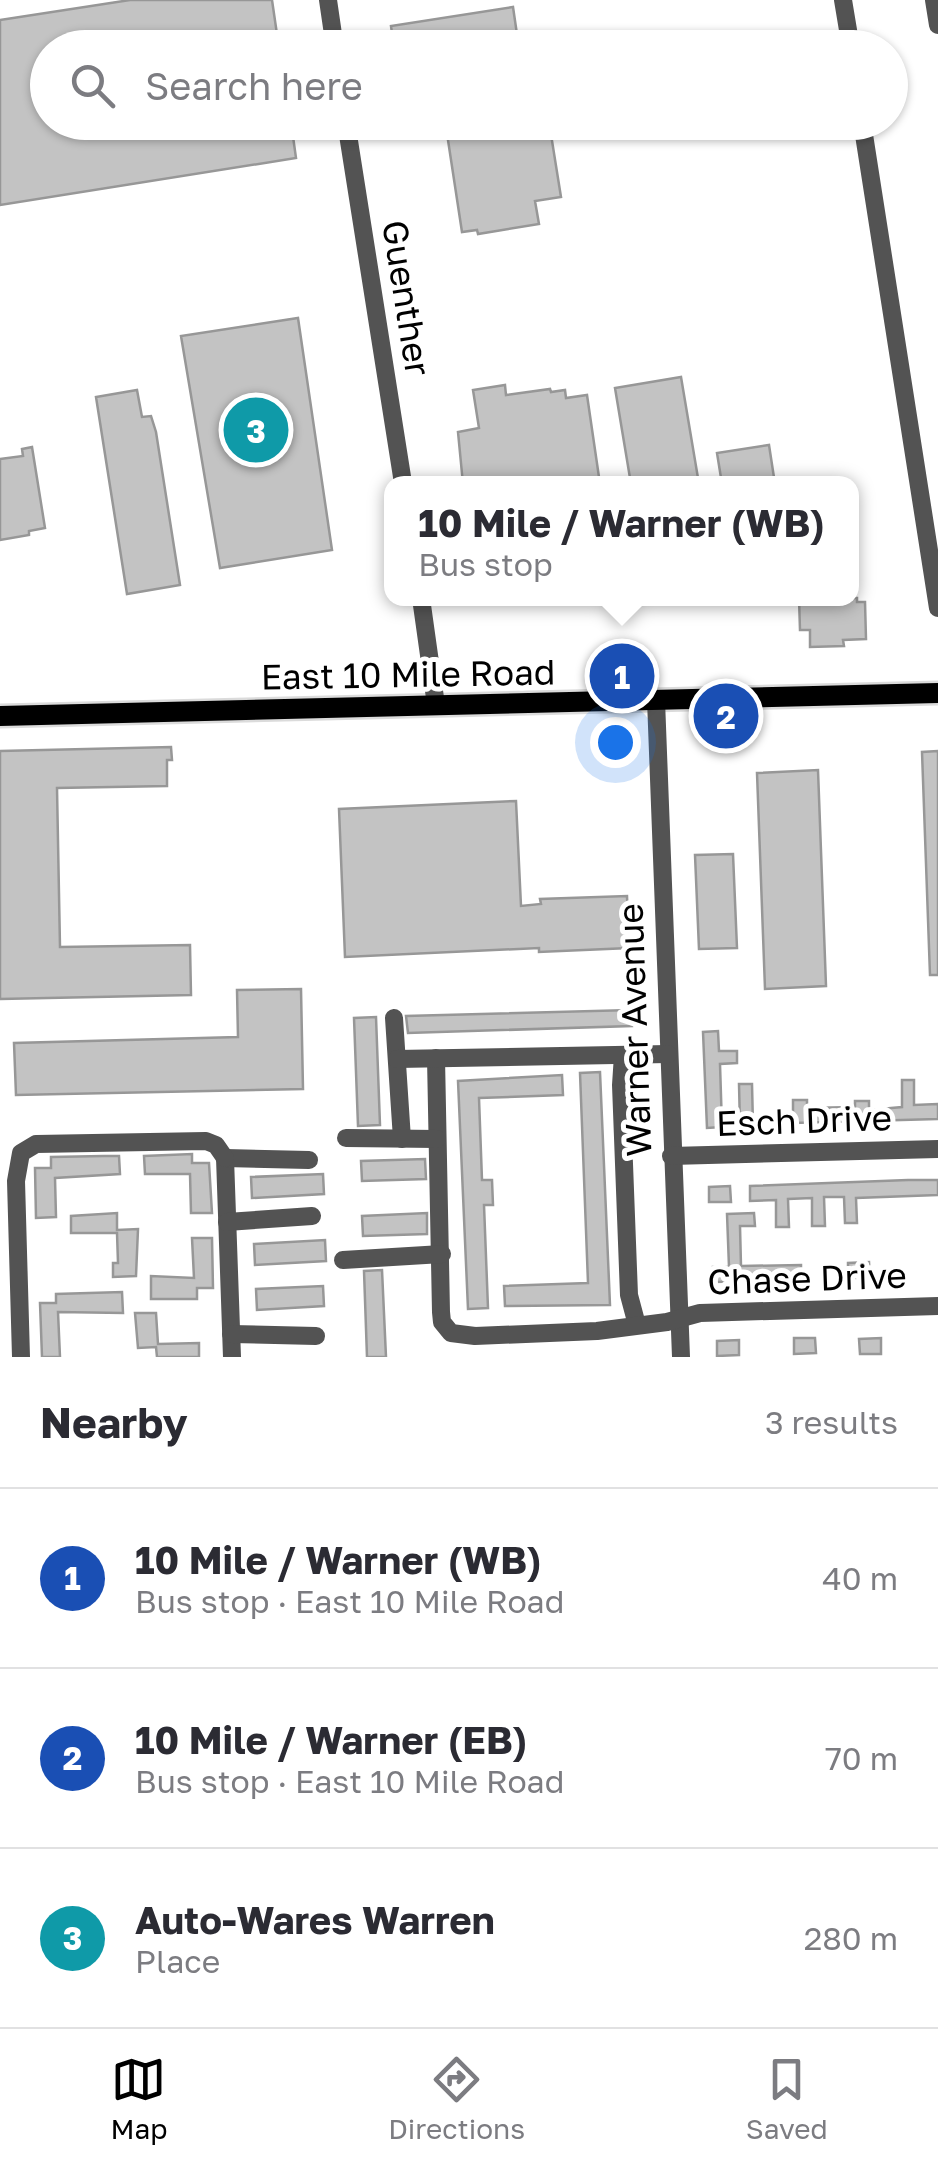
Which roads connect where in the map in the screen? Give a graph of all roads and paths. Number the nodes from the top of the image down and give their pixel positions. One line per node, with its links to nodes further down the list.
1 (328, 0): 5 (street)
2 (844, 0): 6 (street)
3 (934, 0): 4 (street)
4 (938, 24)
5 (332, 30)
6 (848, 30)
7 (349, 140): 9 (street, Guenther)
8 (865, 140): 11 (street)
9 (402, 476)
10 (422, 606): 14 (street)
11 (938, 608)
12 (938, 693): 13 (main road, East 10 Mile Road)
13 (656, 700): 14 (main road, East 10 Mile Road); 17 (street, Warner Avenue)
14 (436, 705): 15 (main road, East 10 Mile Road)
15 (0, 716)
16 (394, 1018): 20 (street)
17 (668, 1054): 18 (street); 25 (street, Warner Avenue)
18 (623, 1055): 19 (street); 34 (street)
19 (436, 1058): 20 (street); 23 (street)
20 (397, 1060): 22 (street)
21 (346, 1138): 22 (street)
22 (402, 1139): 23 (street)
23 (437, 1139): 30 (street)
24 (938, 1149): 25 (street, Esch Drive)
25 (671, 1156): 33 (street, Warner Avenue)
26 (225, 1158): 27 (street); 29 (street); 37 (street)
27 (309, 1160)
28 (312, 1216): 29 (street)
29 (227, 1222): 35 (street)
30 (442, 1254): 31 (street); 34 (street, Chase Drive)
31 (343, 1260)
32 (938, 1306): 33 (street, Chase Drive)
33 (679, 1316): 34 (street, Chase Drive); 39 (street, Warner Avenue)
34 (637, 1325)
35 (231, 1334): 36 (street); 38 (street)
36 (316, 1336)
37 (21, 1357)
38 (232, 1357)
39 (681, 1357)

